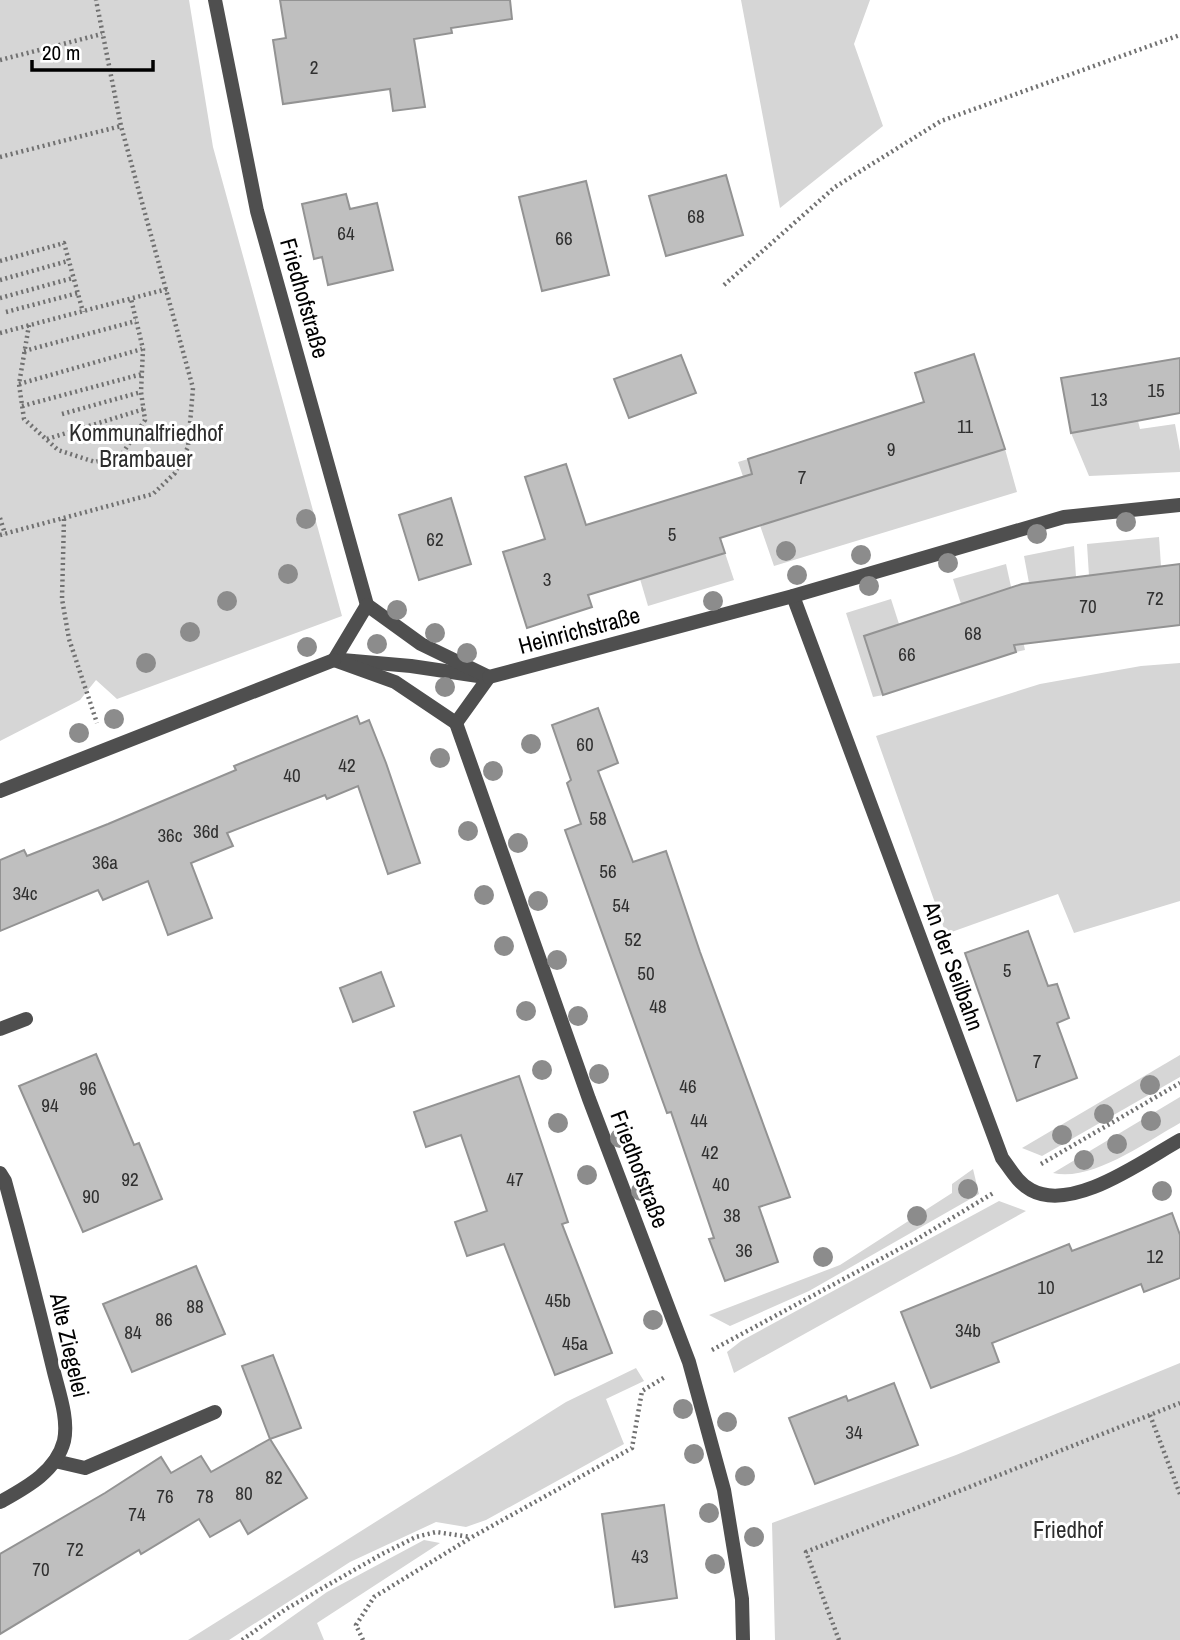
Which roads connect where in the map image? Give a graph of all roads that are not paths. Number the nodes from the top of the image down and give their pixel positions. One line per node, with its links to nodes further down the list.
1 (215, 0): 4 (street, Friedhofstraße)
2 (1180, 505): 3 (street, Heinrichstraße)
3 (793, 596): 6 (street, Heinrichstraße); 11 (street, An der Seilbahn)
4 (367, 605): 5 (street); 6 (street)
5 (334, 660): 6 (street, Heinrichstraße); 7 (street); 8 (street, Heinrichstraße)
6 (489, 677): 7 (street)
7 (456, 723): 16 (street, Friedhofstraße)
8 (0, 791)
9 (26, 1019): 10 (street)
10 (0, 1030)
11 (1180, 1140)
12 (0, 1173): 14 (street, Alte Ziegelei)
13 (215, 1412): 14 (street)
14 (55, 1461): 15 (street)
15 (0, 1502)
16 (743, 1640)

